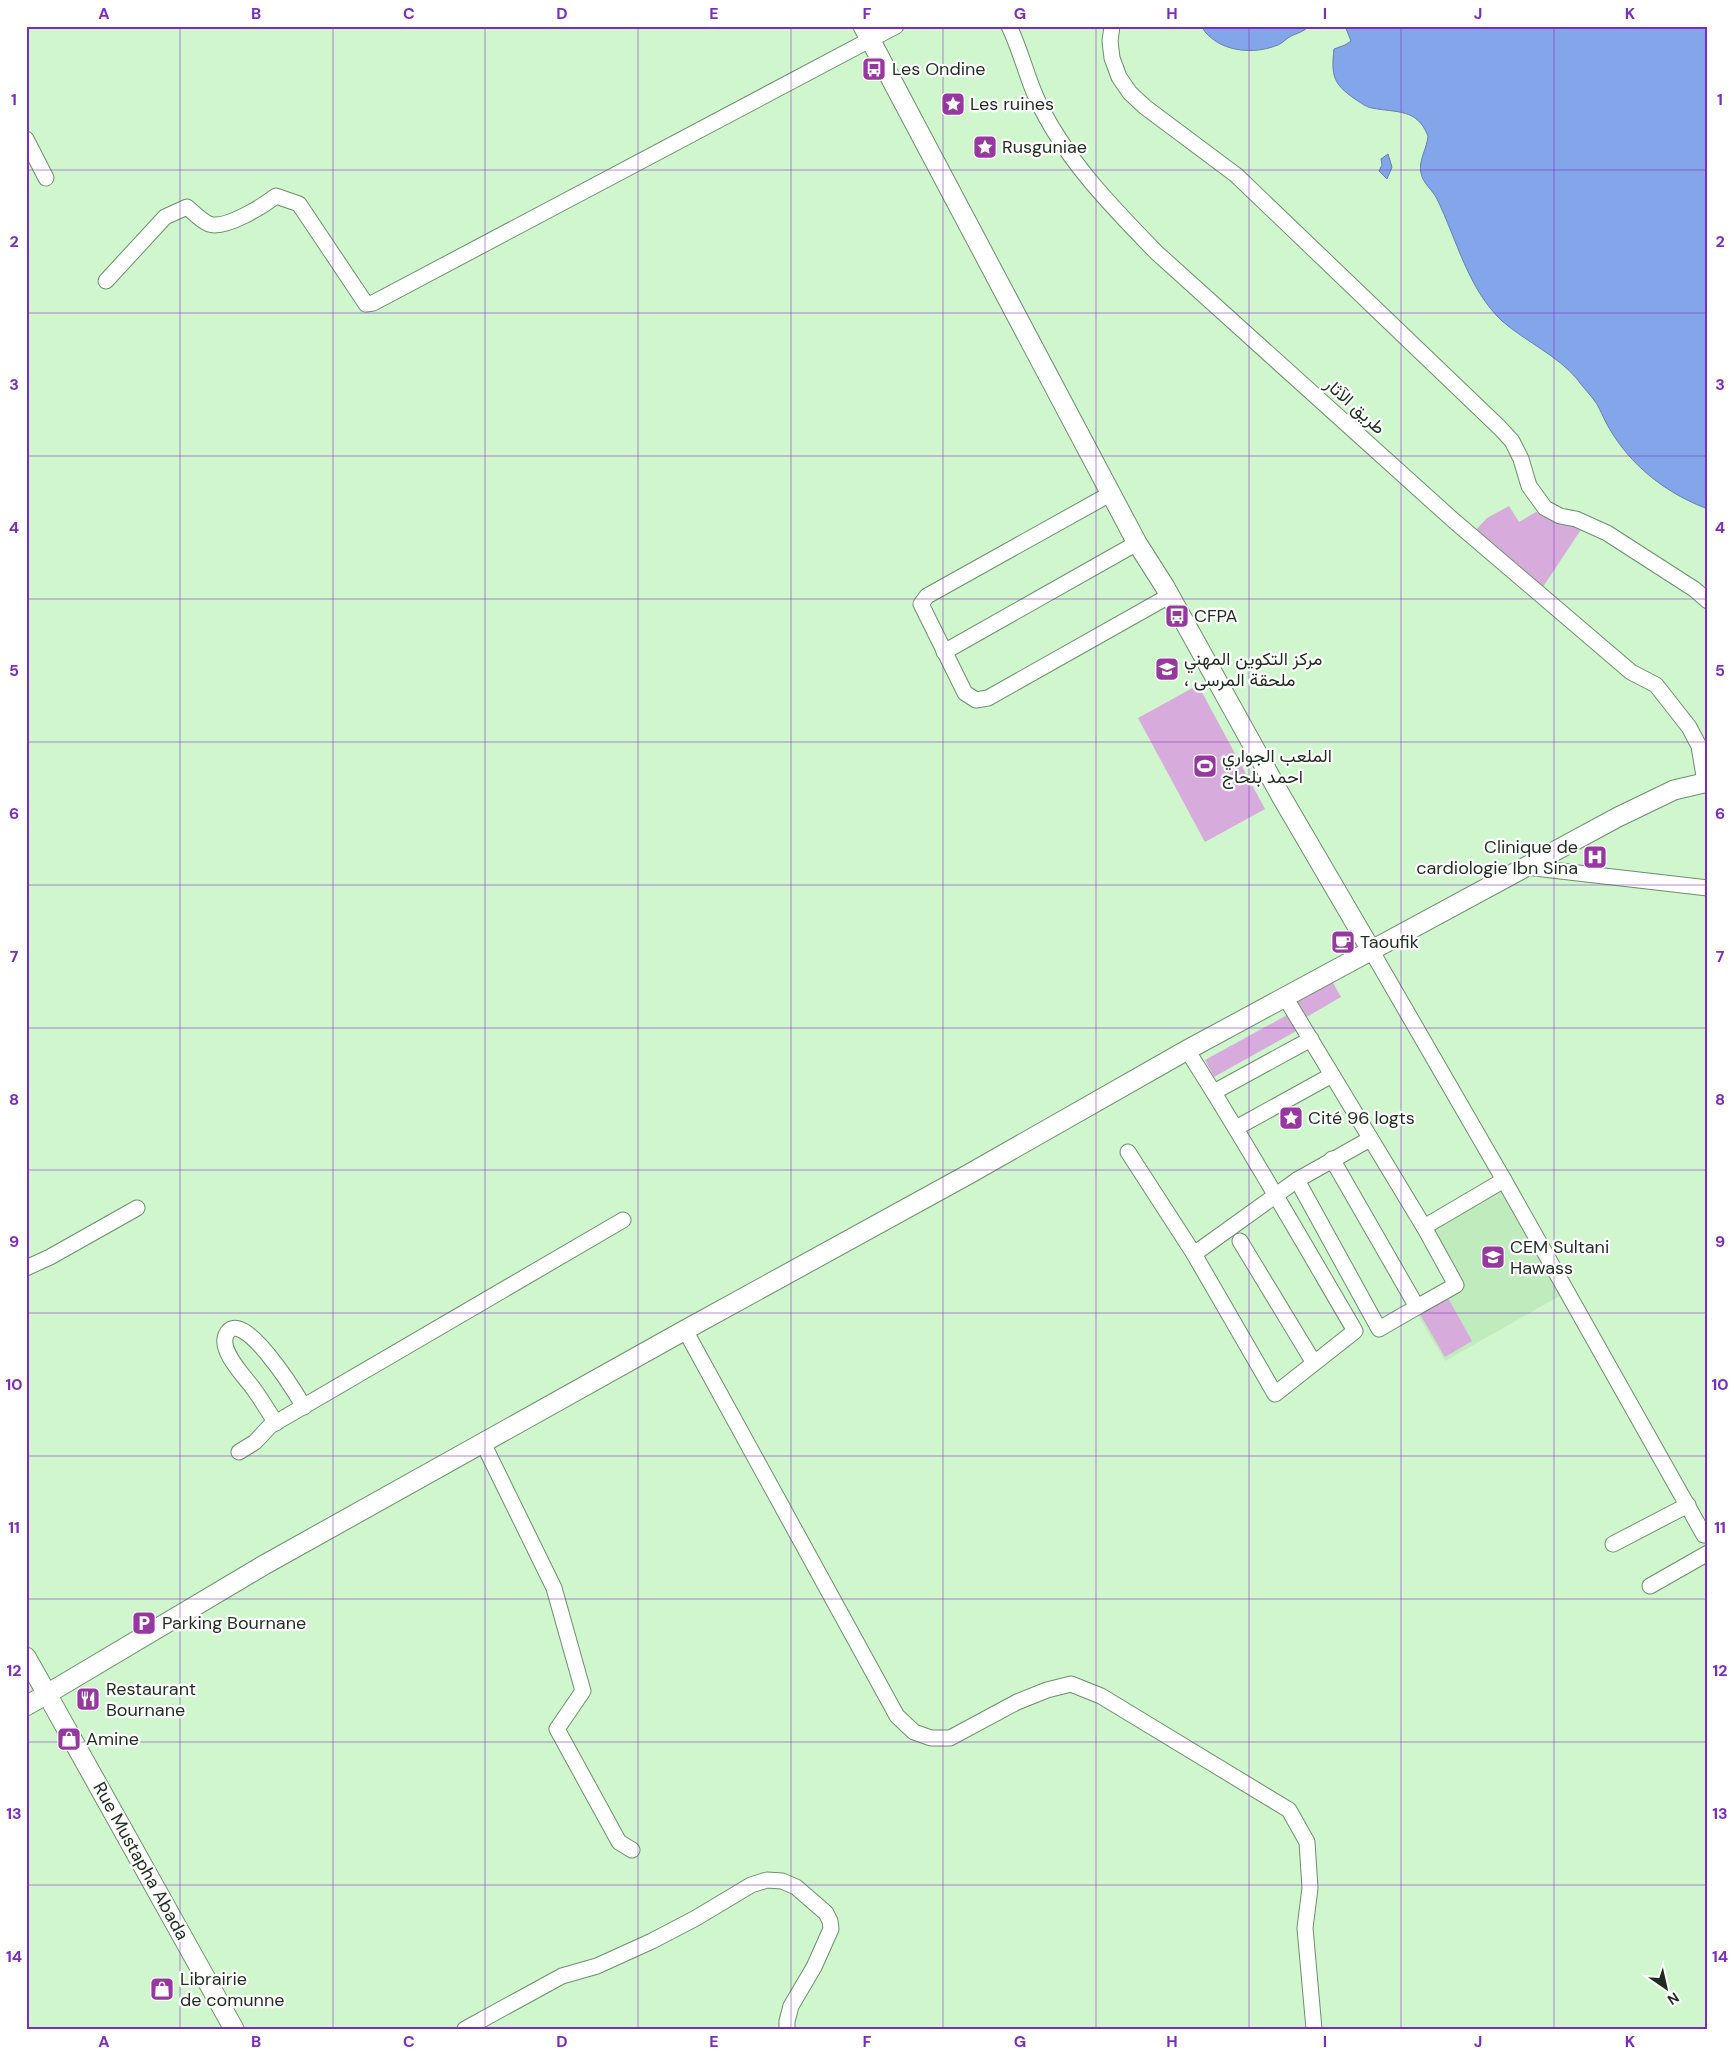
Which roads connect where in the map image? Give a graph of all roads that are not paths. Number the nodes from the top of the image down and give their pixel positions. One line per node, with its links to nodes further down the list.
1 (896, 26): 4 (street)
2 (1009, 26): 13 (street, طريق الآثار)
3 (1112, 26): 11 (street)
4 (867, 34): 7 (street); 8 (main road)
5 (27, 142): 6 (street)
6 (46, 178)
7 (106, 281)
8 (1110, 494): 9 (main road); 12 (street)
9 (1137, 543): 10 (main road); 12 (street)
10 (1169, 596): 12 (street); 17 (main road)
11 (1708, 601)
12 (944, 652)
13 (1704, 744): 14 (street, طريق الآثار)
14 (1706, 782): 15 (main road)
15 (1526, 867): 16 (street); 17 (main road)
16 (1708, 888)
17 (1371, 950): 18 (main road); 28 (street)
18 (1285, 997): 19 (street); 20 (main road)
19 (1311, 1039): 21 (street); 22 (street)
20 (1187, 1050): 22 (street); 37 (main road)
21 (1332, 1075): 23 (street); 24 (street)
22 (1214, 1092): 23 (street)
23 (1236, 1128): 29 (street)
24 (1370, 1139): 26 (street); 32 (street)
25 (1128, 1152): 34 (street)
26 (1332, 1159): 27 (street); 36 (street)
27 (1297, 1180): 29 (street); 36 (street)
28 (1504, 1180): 32 (street); 43 (street)
29 (1275, 1195): 34 (street); 38 (street)
30 (137, 1208): 35 (street)
31 (623, 1220): 39 (street)
32 (1424, 1227): 36 (street)
33 (1240, 1241): 38 (street)
34 (1194, 1254): 38 (street)
35 (26, 1268)
36 (1417, 1307)
37 (685, 1330): 41 (main road); 55 (street)
38 (1314, 1363)
39 (304, 1406): 40 (street); 40 (street)
40 (276, 1423): 42 (street)
41 (483, 1443): 49 (main road); 51 (street)
42 (239, 1452)
43 (1688, 1505): 44 (street); 45 (street)
44 (1706, 1538)
45 (1613, 1544)
46 (1708, 1554): 47 (street)
47 (1650, 1586)
48 (26, 1656): 49 (main road, Rue Mustapha Abada)
49 (48, 1694): 50 (main road); 52 (main road, Rue Mustapha Abada)
50 (26, 1706)
51 (632, 1850)
52 (234, 2029)
53 (465, 2029): 54 (street)
54 (787, 2029)
55 (1314, 2029)

